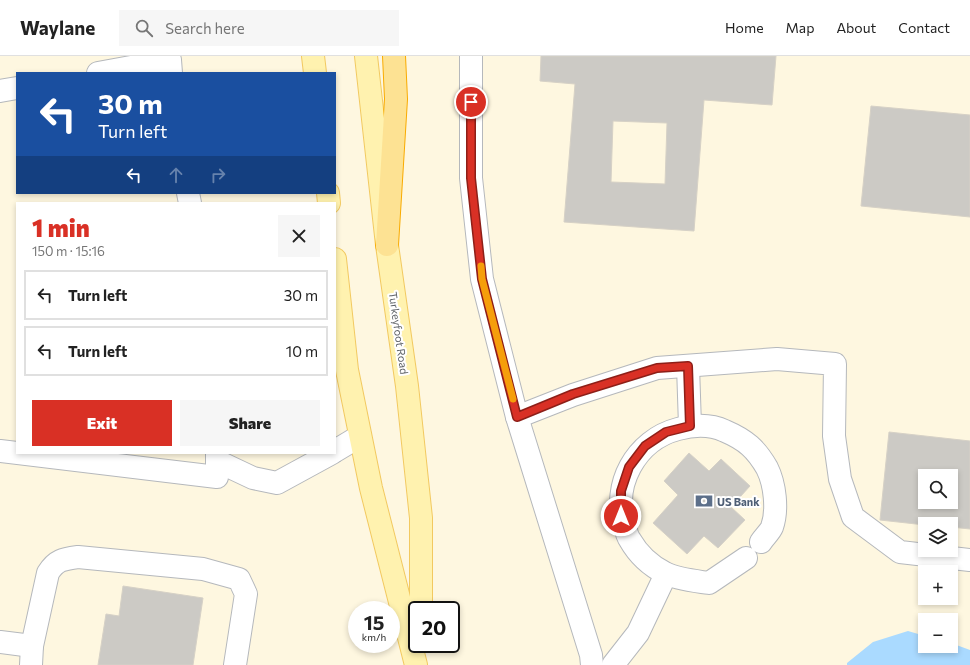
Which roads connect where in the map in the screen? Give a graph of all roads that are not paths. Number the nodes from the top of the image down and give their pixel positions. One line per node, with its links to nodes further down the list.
1 (313, 56): 7 (main road)
2 (366, 56): 10 (main road, Turkeyfoot Road)
3 (394, 56): 10 (highway)
4 (471, 56): 13 (lane)
5 (104, 72): 6 (lane)
6 (172, 72)
7 (315, 72)
8 (16, 88): 9 (lane)
9 (0, 91)
10 (387, 245): 26 (main road, Turkeyfoot Road)
11 (336, 268): 15 (main road)
12 (688, 366): 13 (lane); 14 (lane); 24 (lane)
13 (517, 417): 33 (lane)
14 (690, 426): 22 (lane); 25 (lane)
15 (360, 436): 16 (lane); 31 (main road)
16 (336, 450)
17 (0, 451): 18 (lane)
18 (16, 453)
19 (25, 454): 21 (lane)
20 (330, 454): 21 (lane)
21 (217, 457)
22 (761, 542)
23 (746, 558): 25 (lane)
24 (970, 560)
25 (666, 574): 34 (lane)
26 (421, 601)
27 (0, 642): 29 (lane)
28 (421, 653): 32 (main road)
29 (31, 656): 30 (lane)
30 (235, 665)
31 (416, 665)
32 (421, 665)
33 (592, 665)
34 (613, 665)

